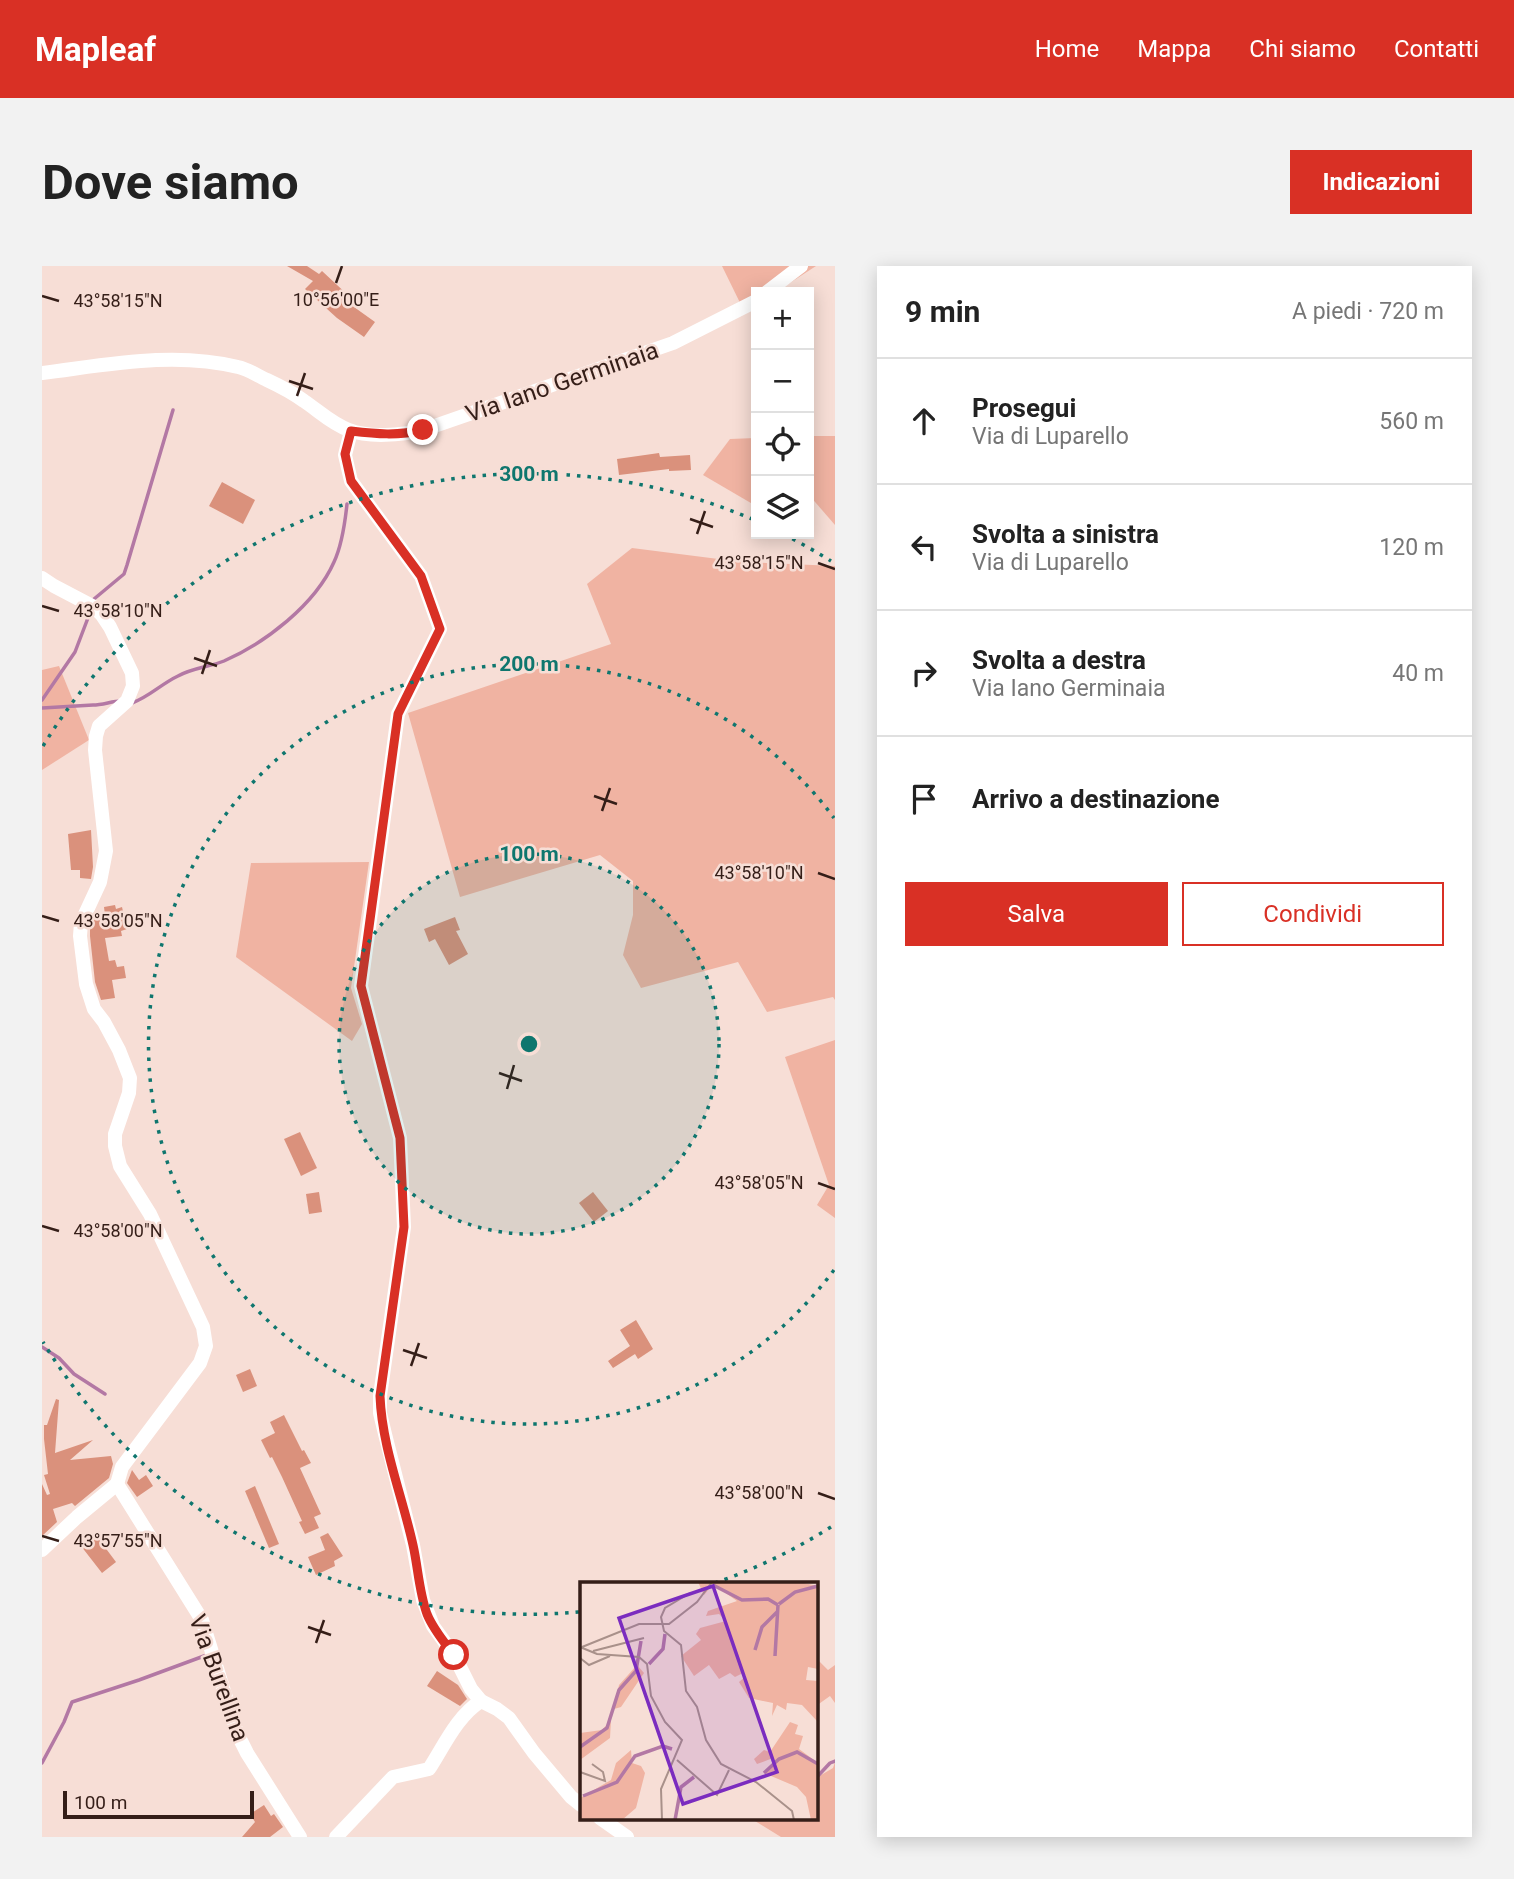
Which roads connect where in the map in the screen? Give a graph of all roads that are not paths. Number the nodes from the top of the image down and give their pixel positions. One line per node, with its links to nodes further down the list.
1 (801, 266): 2 (street)
2 (774, 287)
3 (751, 304): 5 (street, Via Iano Germinaia)
4 (42, 373): 5 (street, Via Iano Germinaia)
5 (351, 431): 9 (street)
6 (42, 578): 7 (street)
7 (117, 1483): 8 (street); 12 (street, Via Burellina)
8 (42, 1550)
9 (481, 1701): 10 (street); 13 (street)
10 (580, 1804)
11 (603, 1820): 14 (street)
12 (300, 1837)
13 (336, 1837)
14 (627, 1837)

